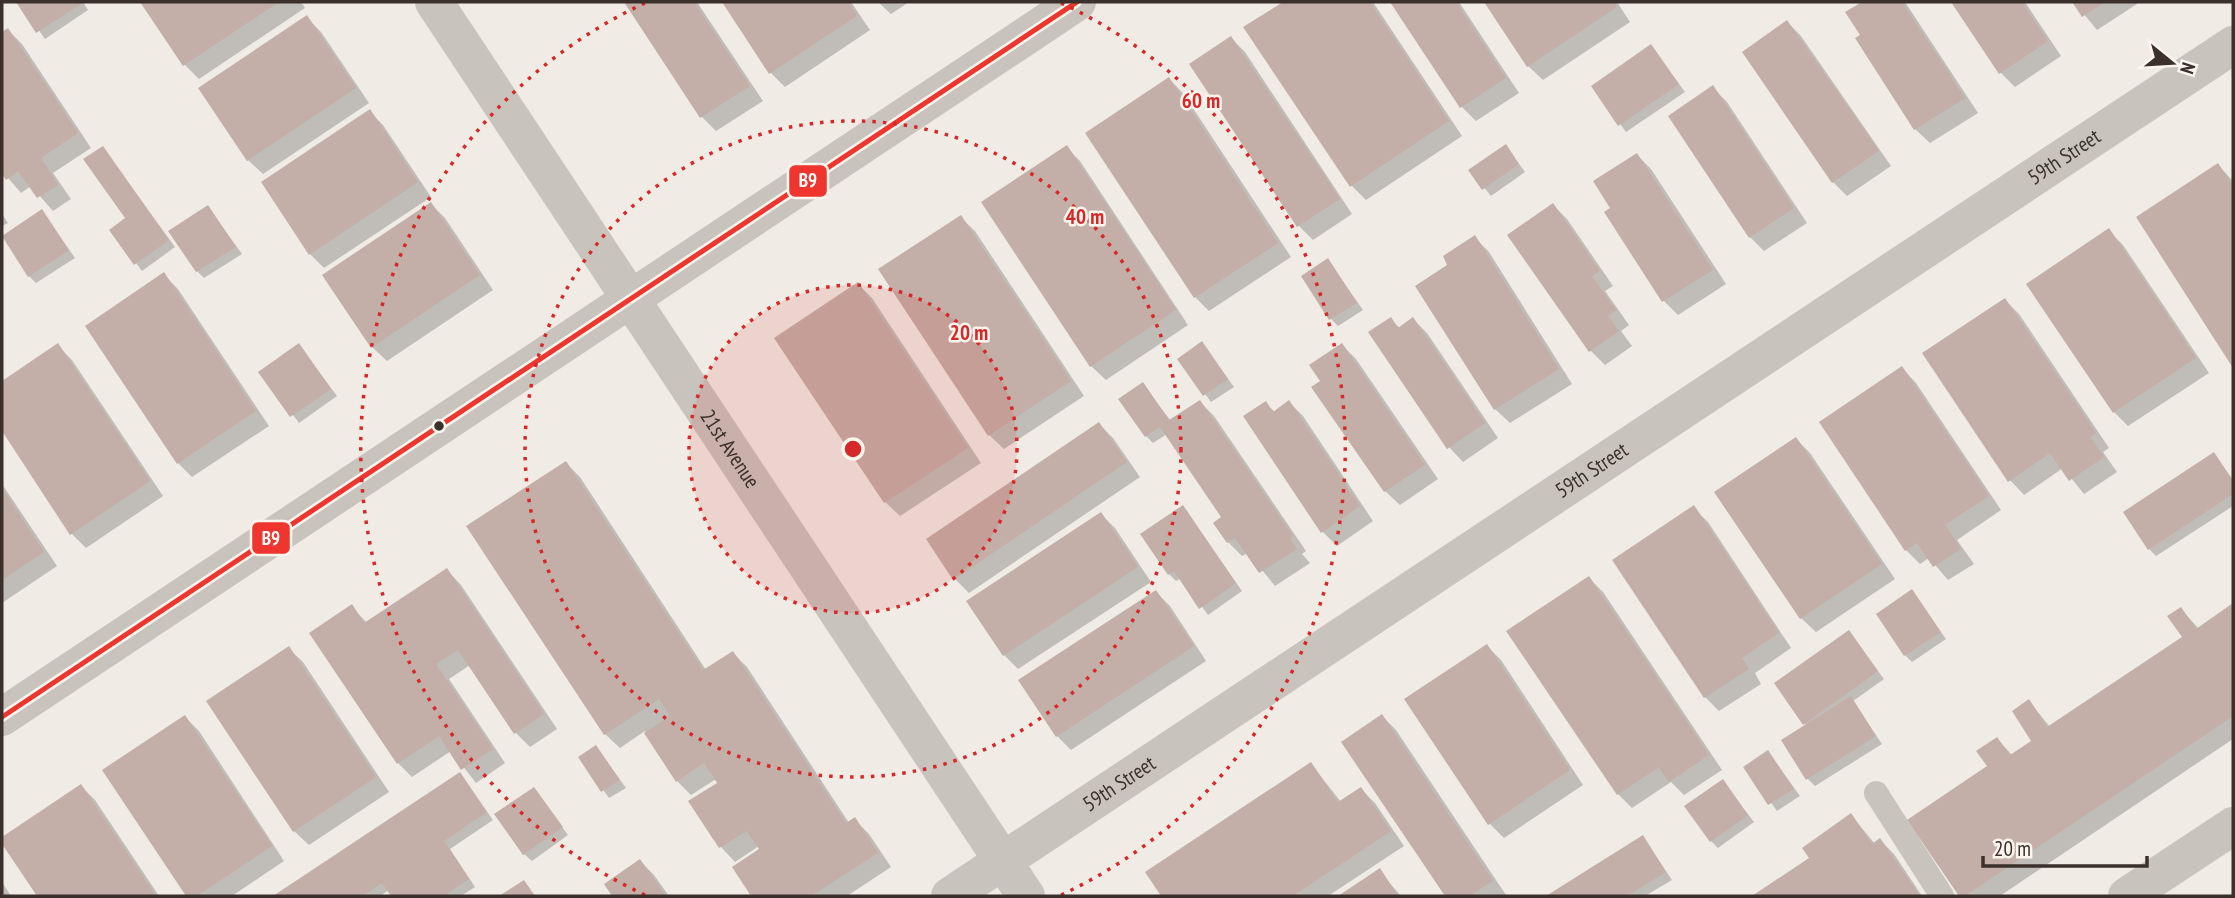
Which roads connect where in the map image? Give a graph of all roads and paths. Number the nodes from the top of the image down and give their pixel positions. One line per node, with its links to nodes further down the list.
1 (434, 2): 4 (street, 21st Avenue)
2 (1077, 2): 4 (street)
3 (2233, 45): 8 (street, 59th Street)
4 (632, 299): 5 (street); 8 (street, 21st Avenue)
5 (2, 717)
6 (1876, 793): 11 (lane)
7 (2233, 826): 12 (street)
8 (1003, 862): 9 (street, 59th Street); 10 (street, 21st Avenue)
9 (950, 896)
10 (1026, 896)
11 (1942, 896)
12 (2127, 896)

